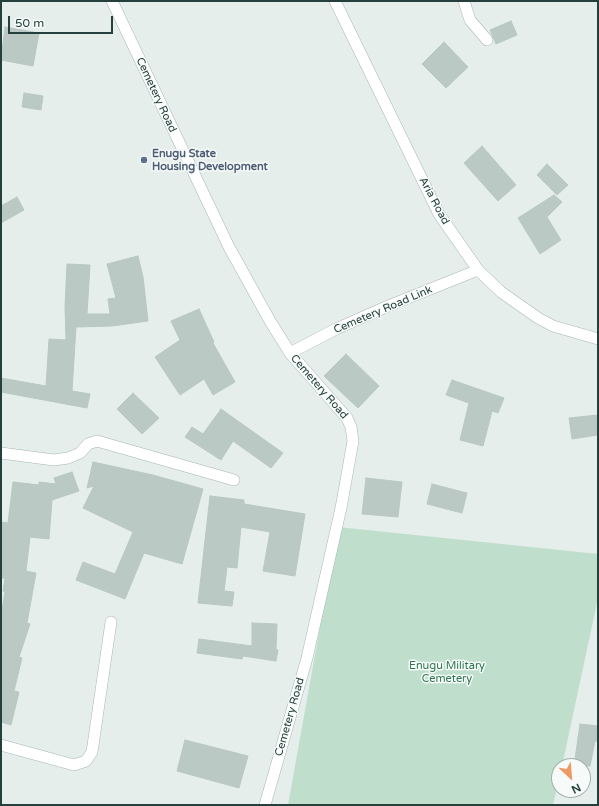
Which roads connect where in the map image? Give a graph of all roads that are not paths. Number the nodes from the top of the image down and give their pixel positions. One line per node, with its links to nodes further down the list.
1 (112, 1): 7 (street, Cemetery Road)
2 (335, 1): 5 (street, Aria Road)
3 (464, 1): 4 (street)
4 (487, 40)
5 (478, 270): 6 (street, Aria Road); 7 (street, Cemetery Road Link)
6 (598, 339)
7 (290, 353): 12 (street, Cemetery Road)
8 (1, 453): 9 (street)
9 (234, 480)
10 (111, 622): 11 (street)
11 (1, 745)
12 (265, 805)

